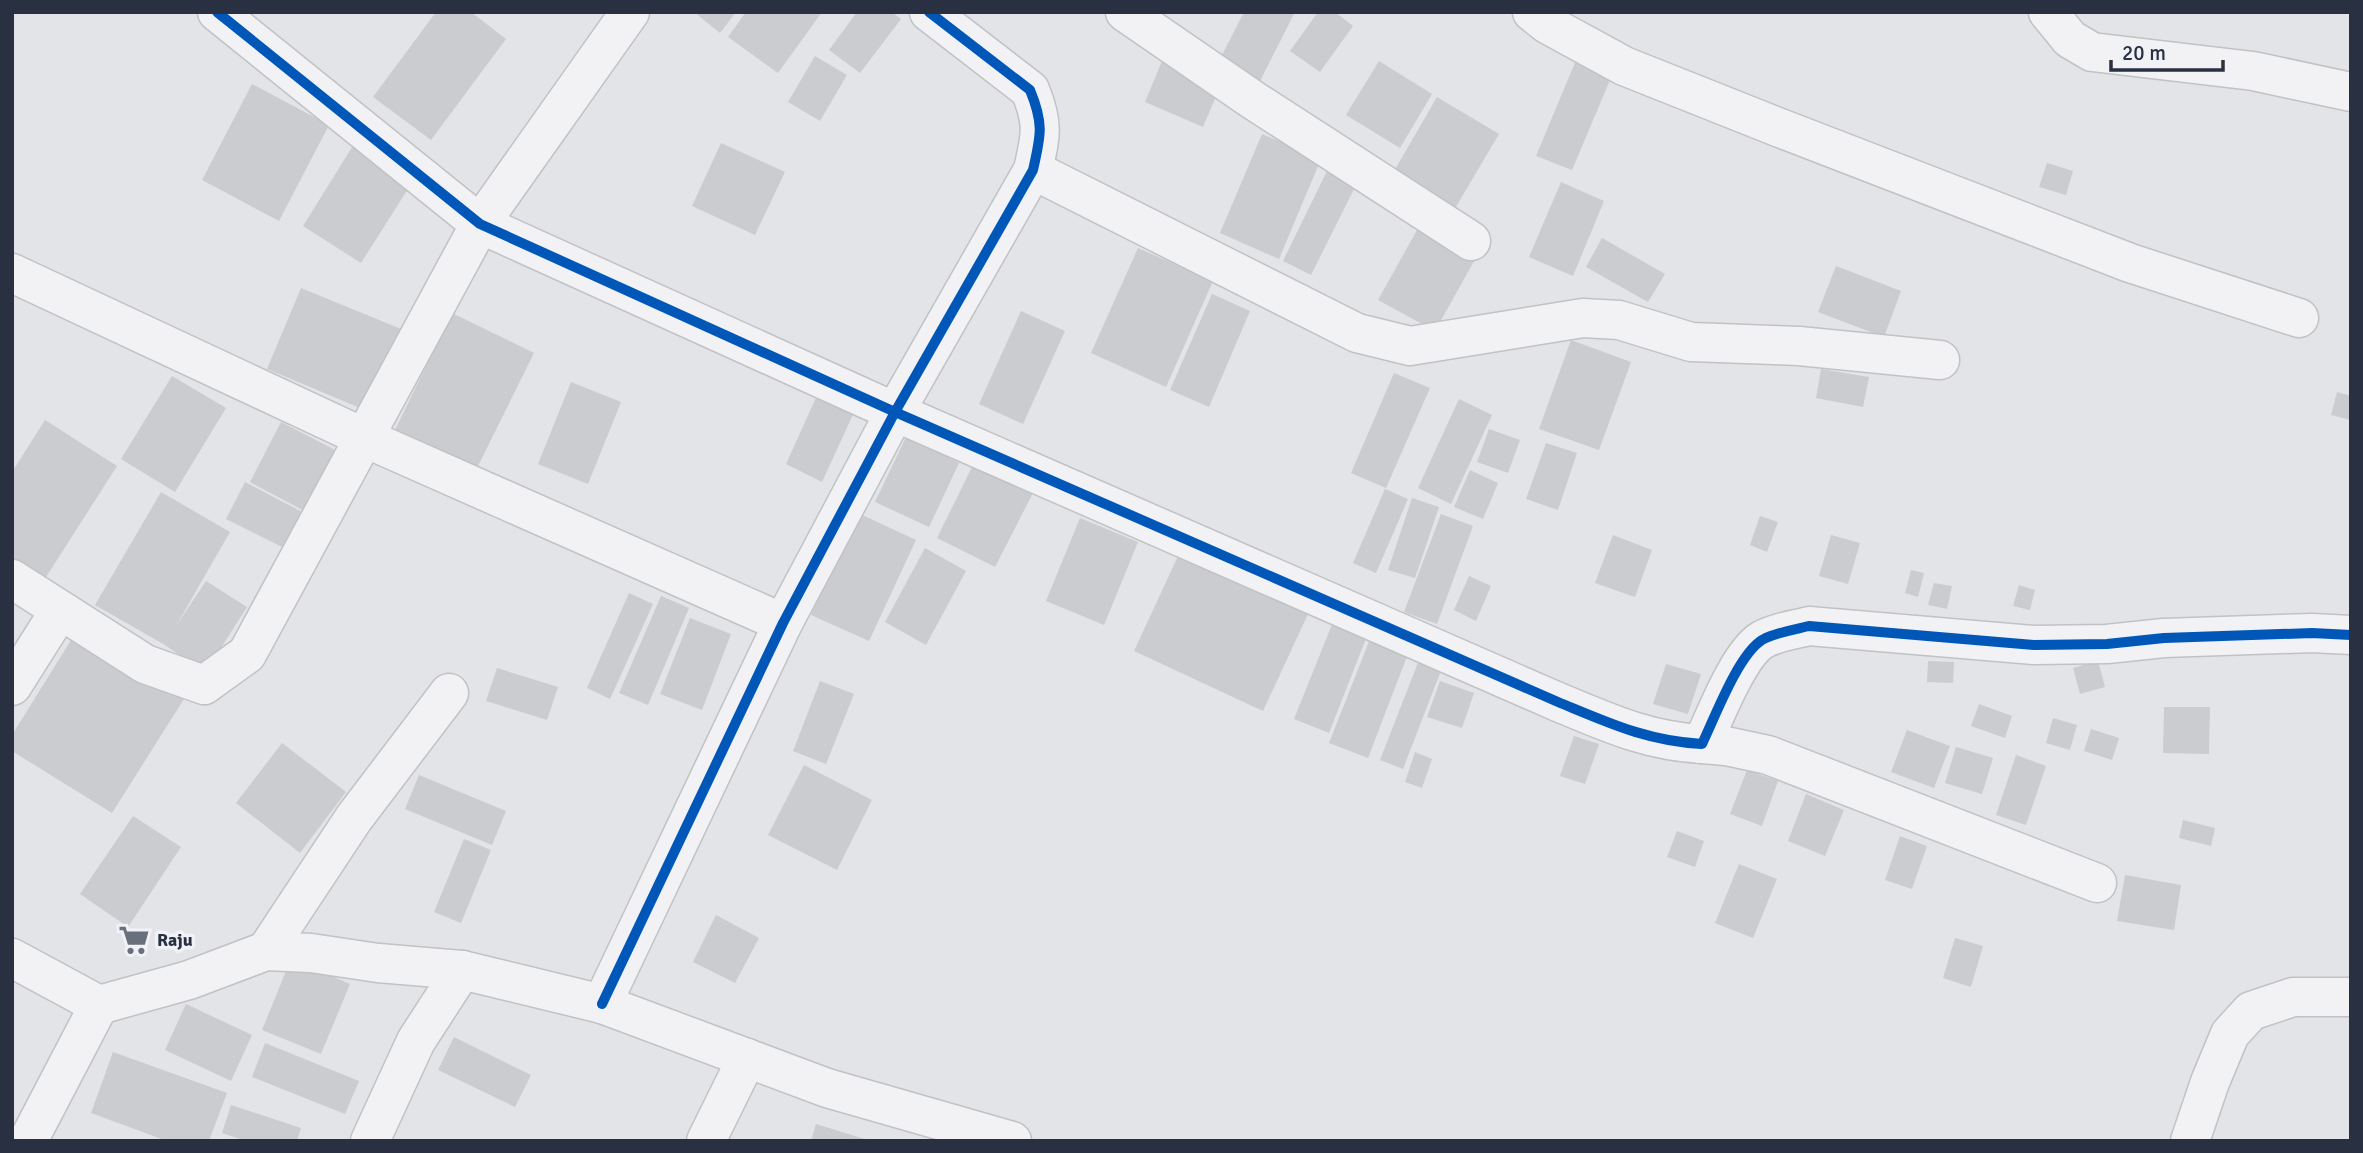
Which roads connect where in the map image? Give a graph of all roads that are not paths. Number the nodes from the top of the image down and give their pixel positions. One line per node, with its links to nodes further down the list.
1 (217, 12): 9 (street)
2 (630, 12): 9 (street)
3 (929, 12): 8 (street)
4 (1125, 12): 10 (street)
5 (1532, 12): 12 (street)
6 (2048, 12): 7 (street)
7 (2351, 92)
8 (1033, 170): 13 (street); 14 (street)
9 (480, 224): 14 (street); 15 (street)
10 (1471, 241)
11 (12, 273): 15 (street)
12 (2299, 318)
13 (1940, 360)
14 (895, 412): 18 (street); 22 (street)
15 (365, 438): 17 (street); 18 (street)
16 (12, 579): 17 (street)
17 (60, 610): 20 (street)
18 (783, 623): 28 (street)
19 (2351, 635): 22 (street)
20 (12, 686)
21 (449, 693): 24 (street)
22 (1702, 744): 23 (street)
23 (2096, 883)
24 (266, 951): 26 (street); 29 (street)
25 (12, 958): 29 (street)
26 (462, 970): 28 (street); 32 (street)
27 (2351, 997): 35 (street)
28 (602, 1004): 30 (street)
29 (99, 1005): 31 (street)
30 (747, 1058): 33 (street); 34 (street)
31 (28, 1141)
32 (370, 1141)
33 (706, 1141)
34 (1012, 1141)
35 (2190, 1141)

